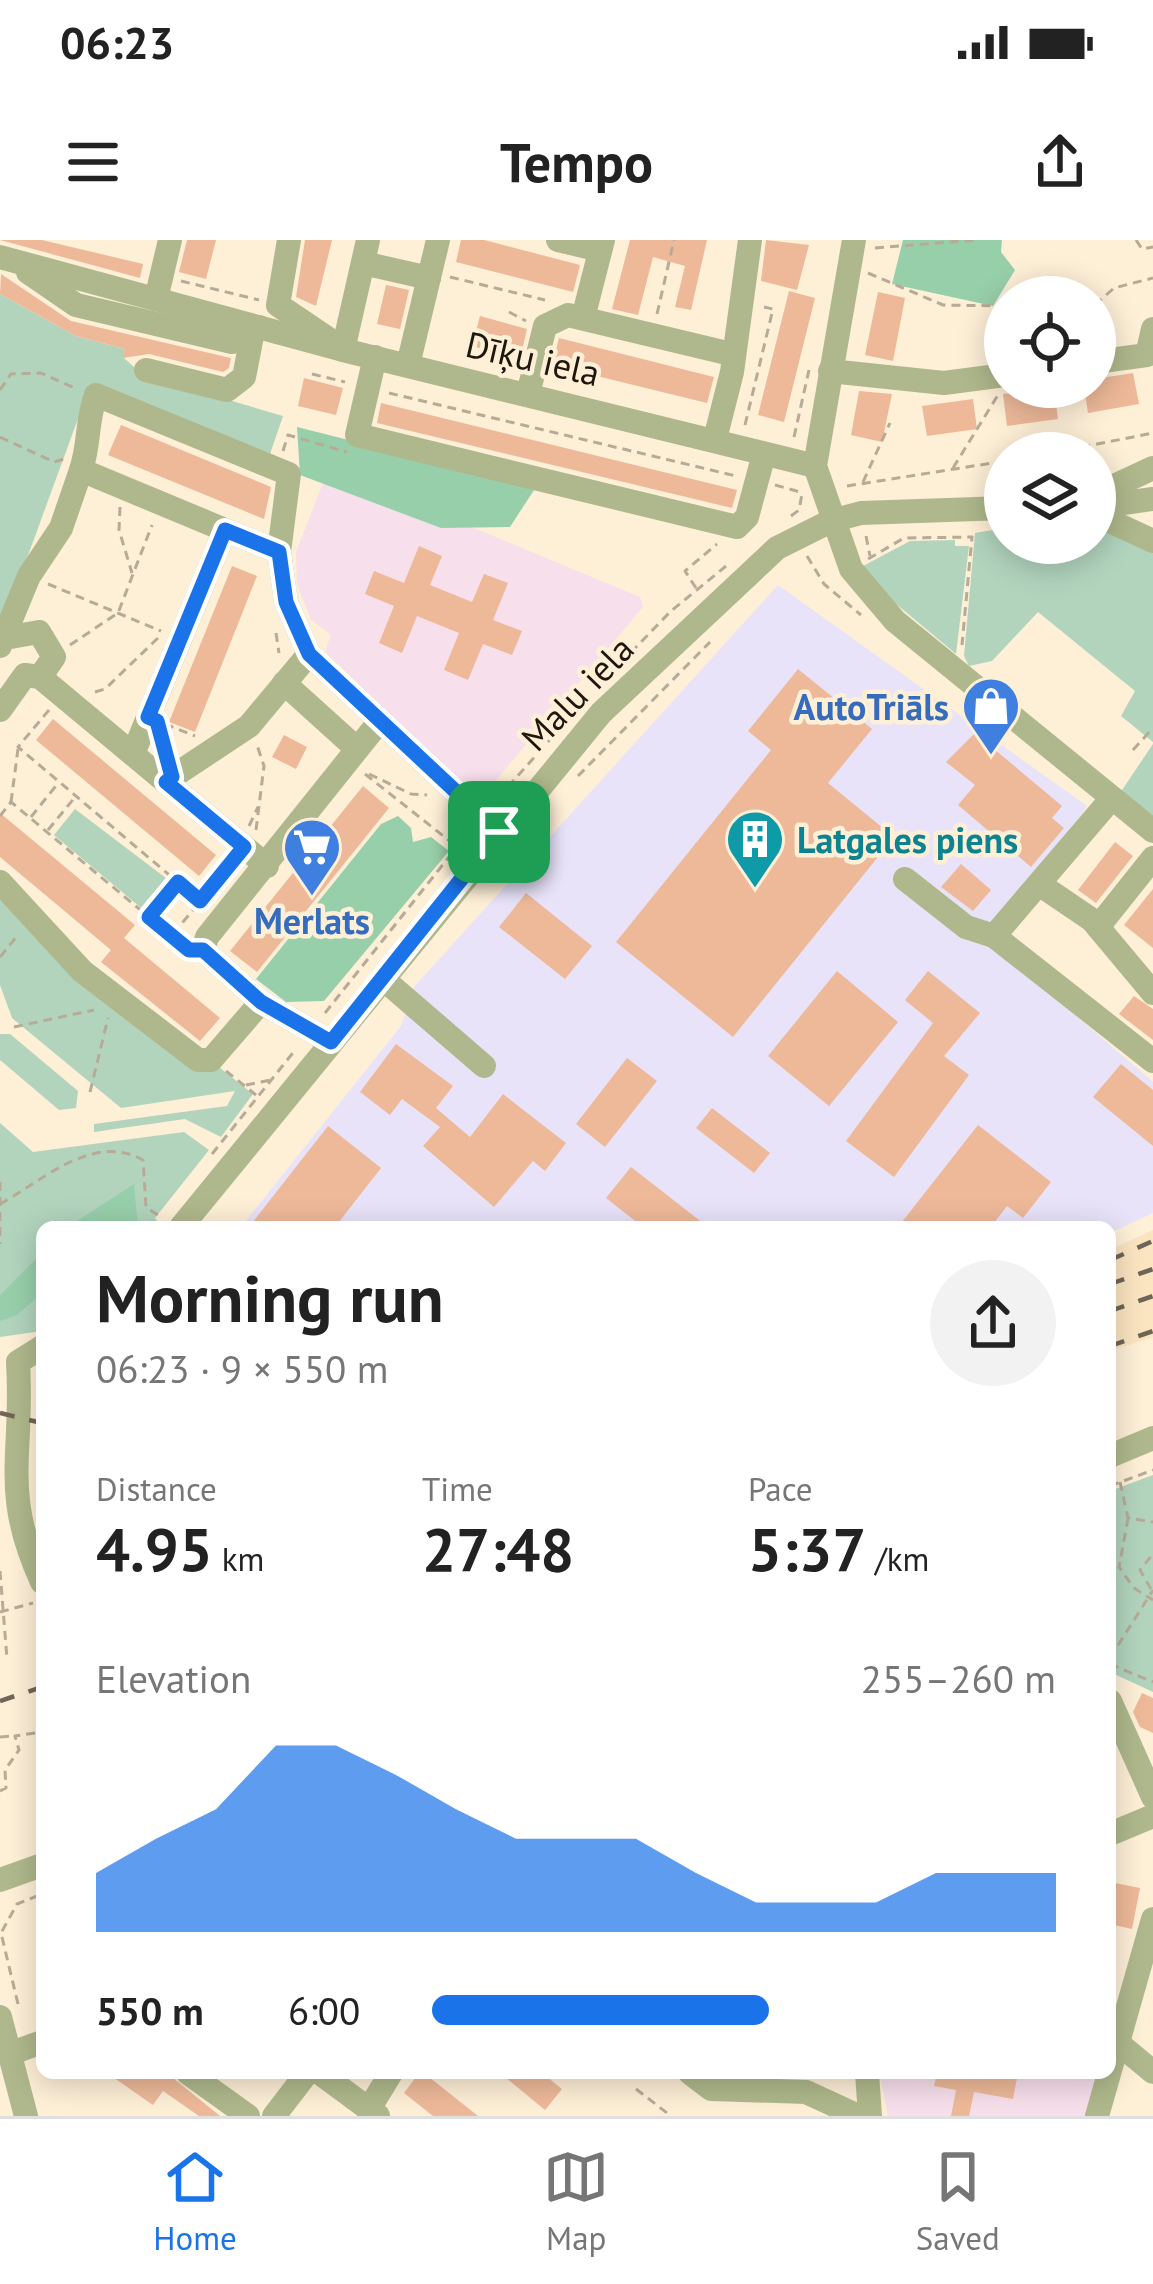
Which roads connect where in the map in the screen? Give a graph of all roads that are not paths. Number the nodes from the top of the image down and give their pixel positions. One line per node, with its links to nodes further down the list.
1 (170, 240): 11 (street)
2 (290, 240): 15 (street)
3 (438, 240): 10 (street)
4 (558, 240): 6 (street)
5 (750, 240): 16 (street)
6 (602, 245): 12 (street)
7 (366, 251): 10 (street); 15 (street)
8 (855, 251): 21 (street)
9 (4, 258): 11 (street, Dīķu iela); 13 (street)
10 (430, 275): 19 (street)
11 (159, 288): 13 (street, Dīķu iela)
12 (584, 314): 16 (street); 23 (street)
13 (256, 329): 15 (street, Dīķu iela); 20 (street)
14 (1153, 329): 18 (street)
15 (343, 350): 17 (street, Dīķu iela)
16 (731, 353): 24 (street)
17 (375, 357): 19 (street, Dīķu iela); 24 (street)
18 (1116, 359)
19 (408, 365): 23 (street, Dīķu iela)
20 (146, 370)
21 (830, 371): 22 (street); 26 (street)
22 (984, 382)
23 (528, 394): 24 (street, Dīķu iela)
24 (740, 446): 26 (street, Dīķu iela)
25 (84, 460): 36 (street); 38 (street); 39 (street)
26 (815, 466): 35 (street)
27 (1153, 468): 28 (street)
28 (1116, 493)
29 (1153, 499): 30 (street)
30 (1116, 504)
31 (1116, 508): 33 (street)
32 (984, 509): 35 (street, Malu iela)
33 (1153, 512)
34 (1116, 518): 37 (street)
35 (831, 521): 48 (street); 50 (street, Malu iela)
36 (225, 530): 38 (street); 45 (street)
37 (1153, 541)
38 (279, 552): 40 (street)
39 (3, 642): 41 (street)
40 (309, 654): 42 (street); 44 (street)
41 (30, 670): 43 (street); 45 (street)
42 (284, 683): 46 (street); 47 (street)
43 (0, 710)
44 (379, 722): 46 (street); 50 (street)
45 (133, 754): 47 (street)
46 (356, 760): 51 (street)
47 (166, 782): 51 (street)
48 (1112, 798): 49 (street); 55 (street)
49 (1153, 831)
50 (499, 832): 58 (street, Malu iela)
51 (255, 856): 60 (street)
52 (1153, 858): 56 (street)
53 (905, 879): 57 (street)
54 (0, 882): 60 (street)
55 (1039, 884): 56 (street); 57 (street)
56 (1098, 926): 59 (street)
57 (994, 936): 62 (street)
58 (382, 978): 61 (street, Malu iela); 63 (street)
59 (1153, 993)
60 (261, 1002): 61 (street)
61 (321, 1036): 64 (street, Malu iela)
62 (1153, 1061)
63 (484, 1066)
64 (178, 1214)
65 (9, 1360): 68 (street)
66 (1153, 1438): 67 (street)
67 (1116, 1453)
68 (1, 1495): 69 (street)
69 (9, 1564): 70 (street)
70 (36, 1588)
71 (1116, 1714): 72 (street)
72 (1153, 1797)
73 (1153, 1816): 74 (street)
74 (1116, 1831)
75 (36, 1867): 76 (street)
76 (0, 1880)
77 (1153, 1922): 80 (street)
78 (0, 2017): 81 (street)
79 (36, 2044): 81 (street)
80 (1135, 2051): 95 (street)
81 (9, 2054): 90 (street)
82 (196, 2079): 91 (street)
83 (302, 2079): 92 (street)
84 (328, 2079): 89 (street)
85 (388, 2079): 89 (street)
86 (698, 2079): 88 (street)
87 (867, 2079): 94 (street)
88 (794, 2082): 93 (street)
89 (374, 2112)
90 (26, 2116)
91 (248, 2116)
92 (274, 2116)
93 (858, 2116)
94 (870, 2116)
95 (1097, 2116)

